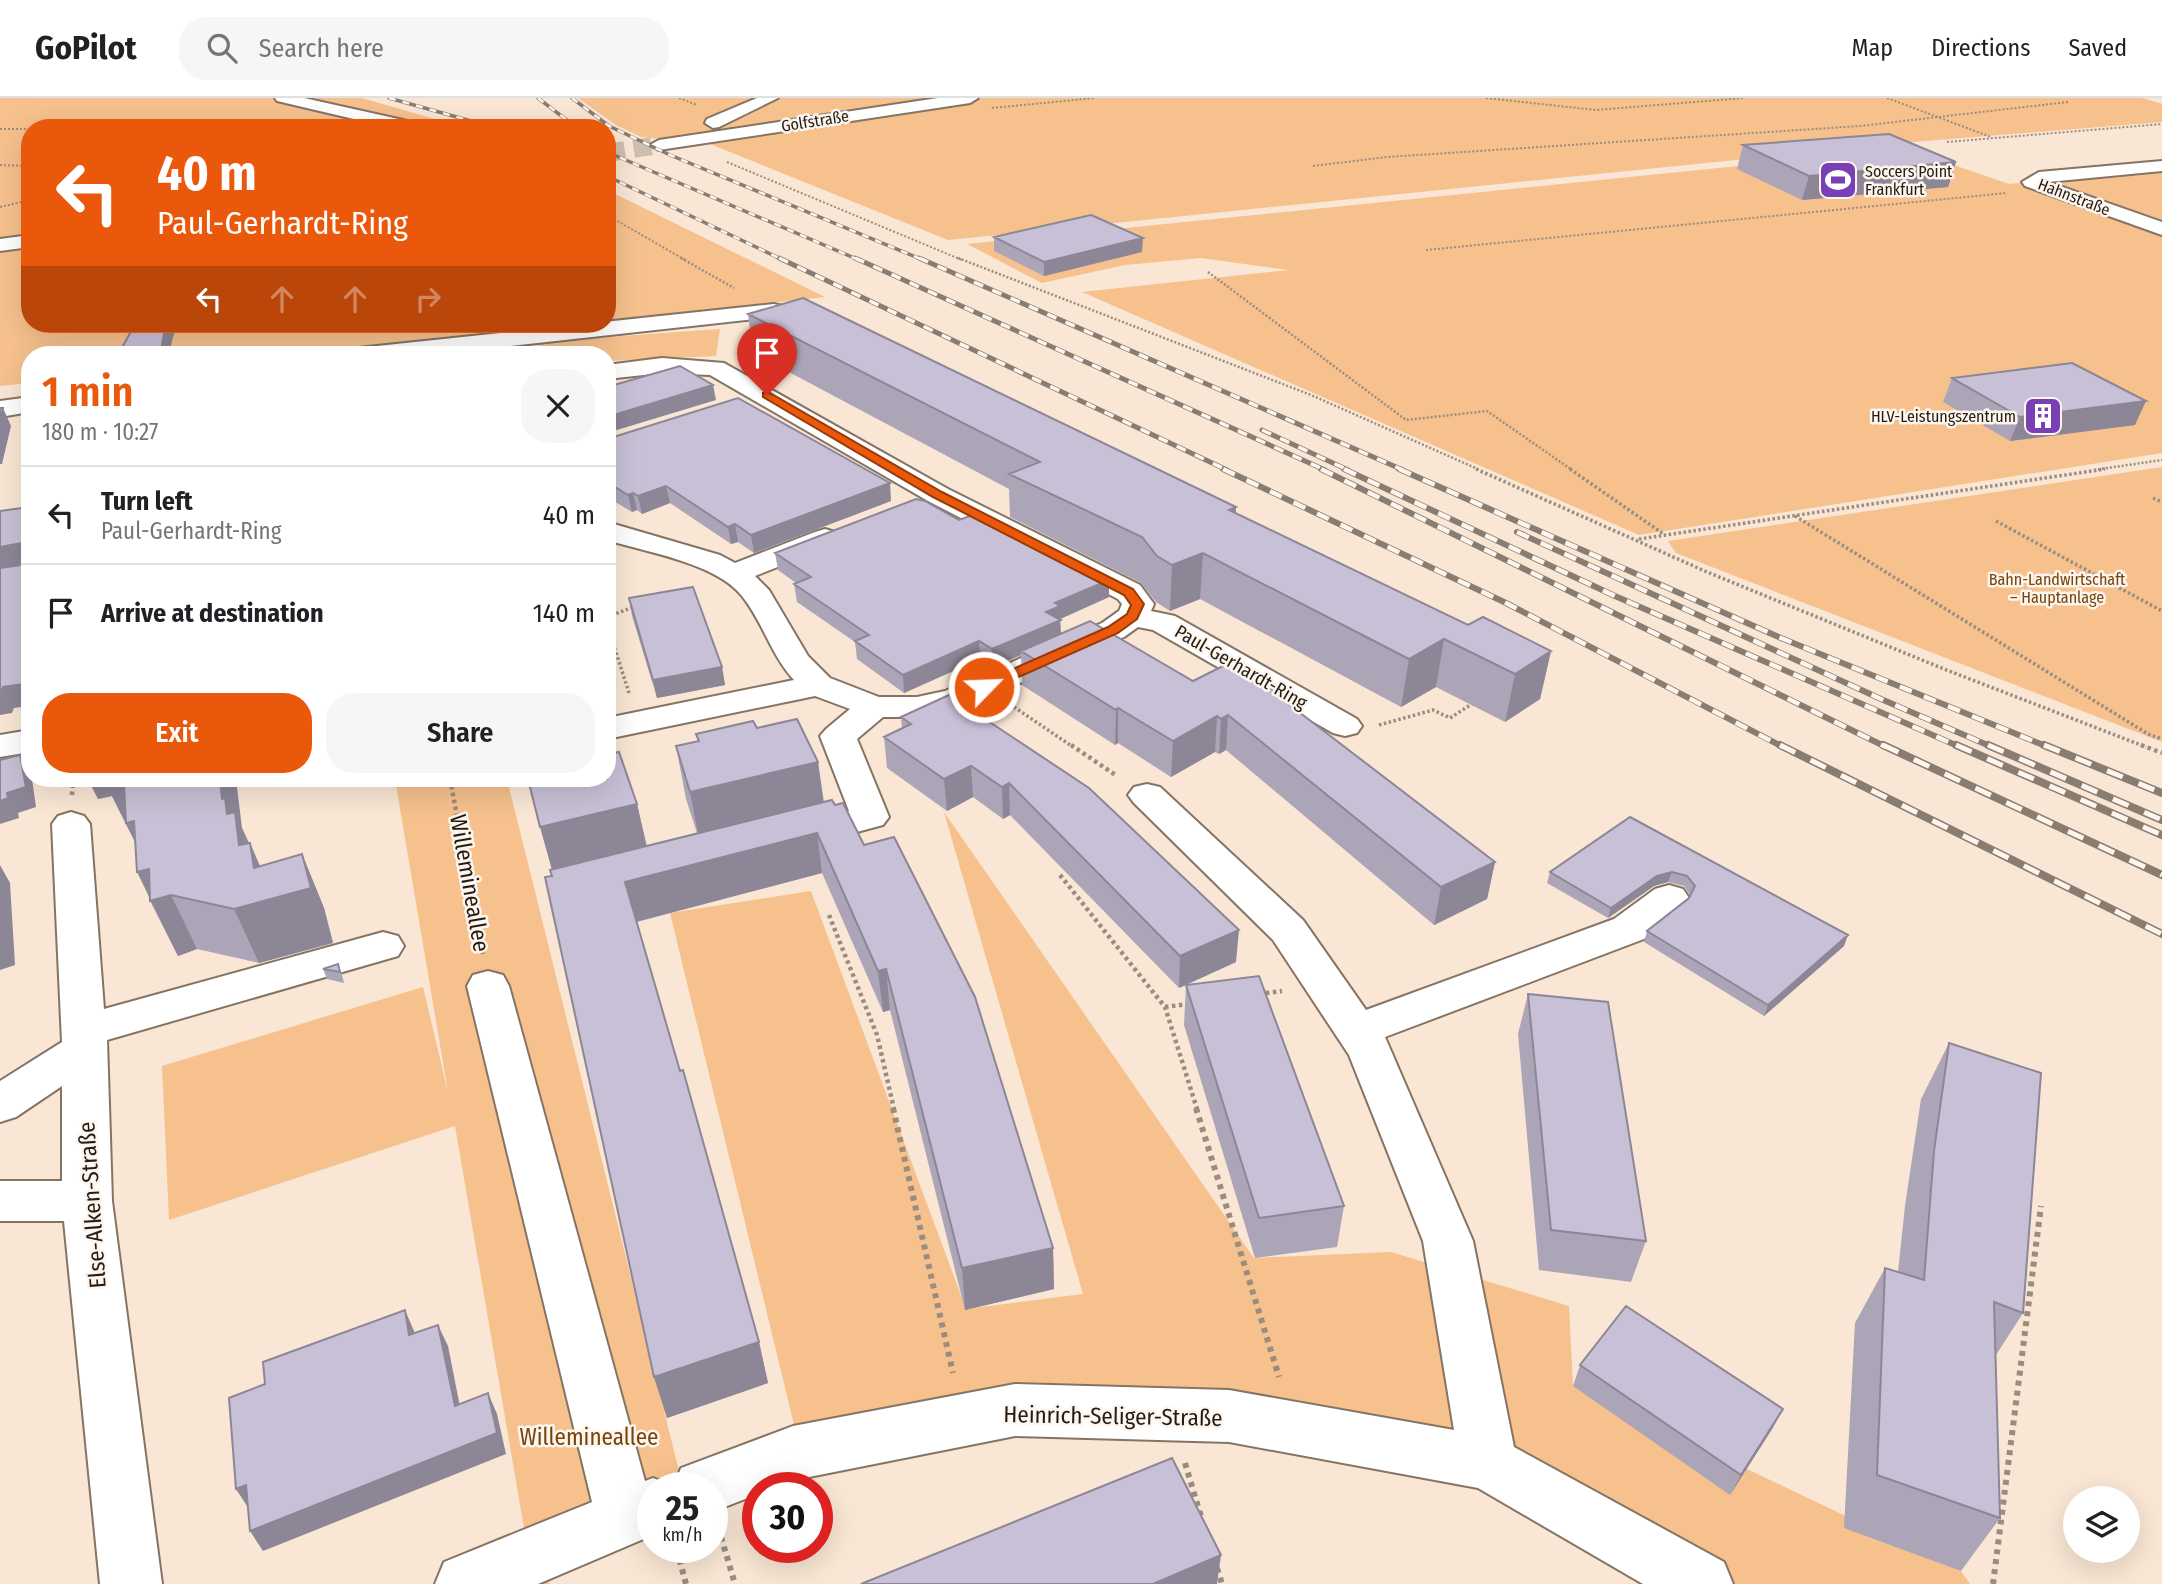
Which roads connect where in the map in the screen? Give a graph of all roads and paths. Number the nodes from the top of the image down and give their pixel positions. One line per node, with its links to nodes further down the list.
1 (283, 98): 10 (street)
2 (770, 98): 7 (street, Golfstraße)
3 (970, 98): 7 (street, Golfstraße)
4 (1486, 98): 5 (path)
5 (1744, 98)
6 (1887, 98): 9 (path)
7 (906, 102)
8 (2068, 102): 9 (path)
9 (1936, 116): 14 (path); 19 (path)
10 (375, 119)
11 (2162, 124): 15 (path)
12 (0, 129): 13 (path)
13 (21, 129)
14 (1991, 137)
15 (1947, 142)
16 (716, 157): 49 (path)
17 (0, 165): 18 (path)
18 (21, 166)
19 (1313, 166)
20 (2162, 166): 21 (street, Hahnstraße)
21 (2047, 189): 25 (street, Hahnstraße); 28 (path)
22 (21, 202): 23 (path)
23 (0, 207)
24 (616, 220): 30 (path)
25 (2162, 229)
26 (21, 242): 27 (street)
27 (0, 245)
28 (1426, 250)
29 (1208, 272): 48 (path)
30 (774, 311): 31 (street)
31 (616, 328)
32 (568, 333): 33 (street)
33 (447, 346)
34 (616, 371): 35 (street)
35 (767, 395): 37 (street); 40 (street)
36 (21, 406): 38 (street)
37 (727, 407)
38 (0, 409)
39 (2162, 460): 44 (path)
40 (937, 495): 43 (street); 54 (street)
41 (2153, 498): 42 (path)
42 (2162, 502)
43 (899, 510)
44 (1795, 516): 48 (path); 62 (path)
45 (1996, 521): 52 (path)
46 (848, 529): 50 (street)
47 (616, 534): 50 (street)
48 (1665, 535): 49 (path)
49 (1638, 539): 65 (path)
50 (733, 574): 56 (street)
51 (642, 604): 53 (path)
52 (2162, 611)
53 (616, 614)
54 (1133, 616): 57 (street); 61 (street, Paul-Gerhardt-Ring)
55 (616, 681): 60 (path)
56 (818, 685): 59 (street); 60 (street)
57 (984, 687): 59 (street); 67 (path)
58 (1472, 704): 61 (path)
59 (875, 707): 69 (street)
60 (623, 726)
61 (1345, 726)
62 (2162, 739)
63 (21, 742): 64 (street)
64 (0, 746)
65 (2162, 753)
66 (451, 787): 74 (path, Willemineallee)
67 (1147, 795): 79 (street)
68 (71, 824): 80 (street, Else-Alken-Straße)
69 (764, 844)
70 (1060, 875): 78 (path)
71 (1668, 898): 79 (street)
72 (829, 915): 85 (path)
73 (383, 946): 80 (street)
74 (488, 986): 89 (street)
75 (1293, 990): 76 (path)
76 (1254, 995)
77 (1190, 1003): 78 (path)
78 (1165, 1007): 86 (path)
79 (1356, 1031): 87 (street)
80 (84, 1040): 81 (street); 83 (street, Else-Alken-Straße)
81 (0, 1104)
82 (0, 1201): 83 (street)
83 (87, 1201): 96 (street, Else-Alken-Straße)
84 (2041, 1206): 102 (path)
85 (953, 1373)
86 (1280, 1378)
87 (1488, 1463): 90 (street, Heinrich-Seliger-Straße); 101 (street, Heinrich-Seliger-Straße)
88 (1185, 1464): 92 (path)
89 (637, 1475)
90 (728, 1500)
91 (637, 1529): 97 (street)
92 (1206, 1530)
93 (1214, 1557): 100 (path)
94 (674, 1563): 98 (path)
95 (728, 1563): 99 (path)
96 (131, 1584)
97 (466, 1584)
98 (686, 1584)
99 (735, 1584)
100 (1222, 1584)
101 (1702, 1584)
102 (1993, 1584)

